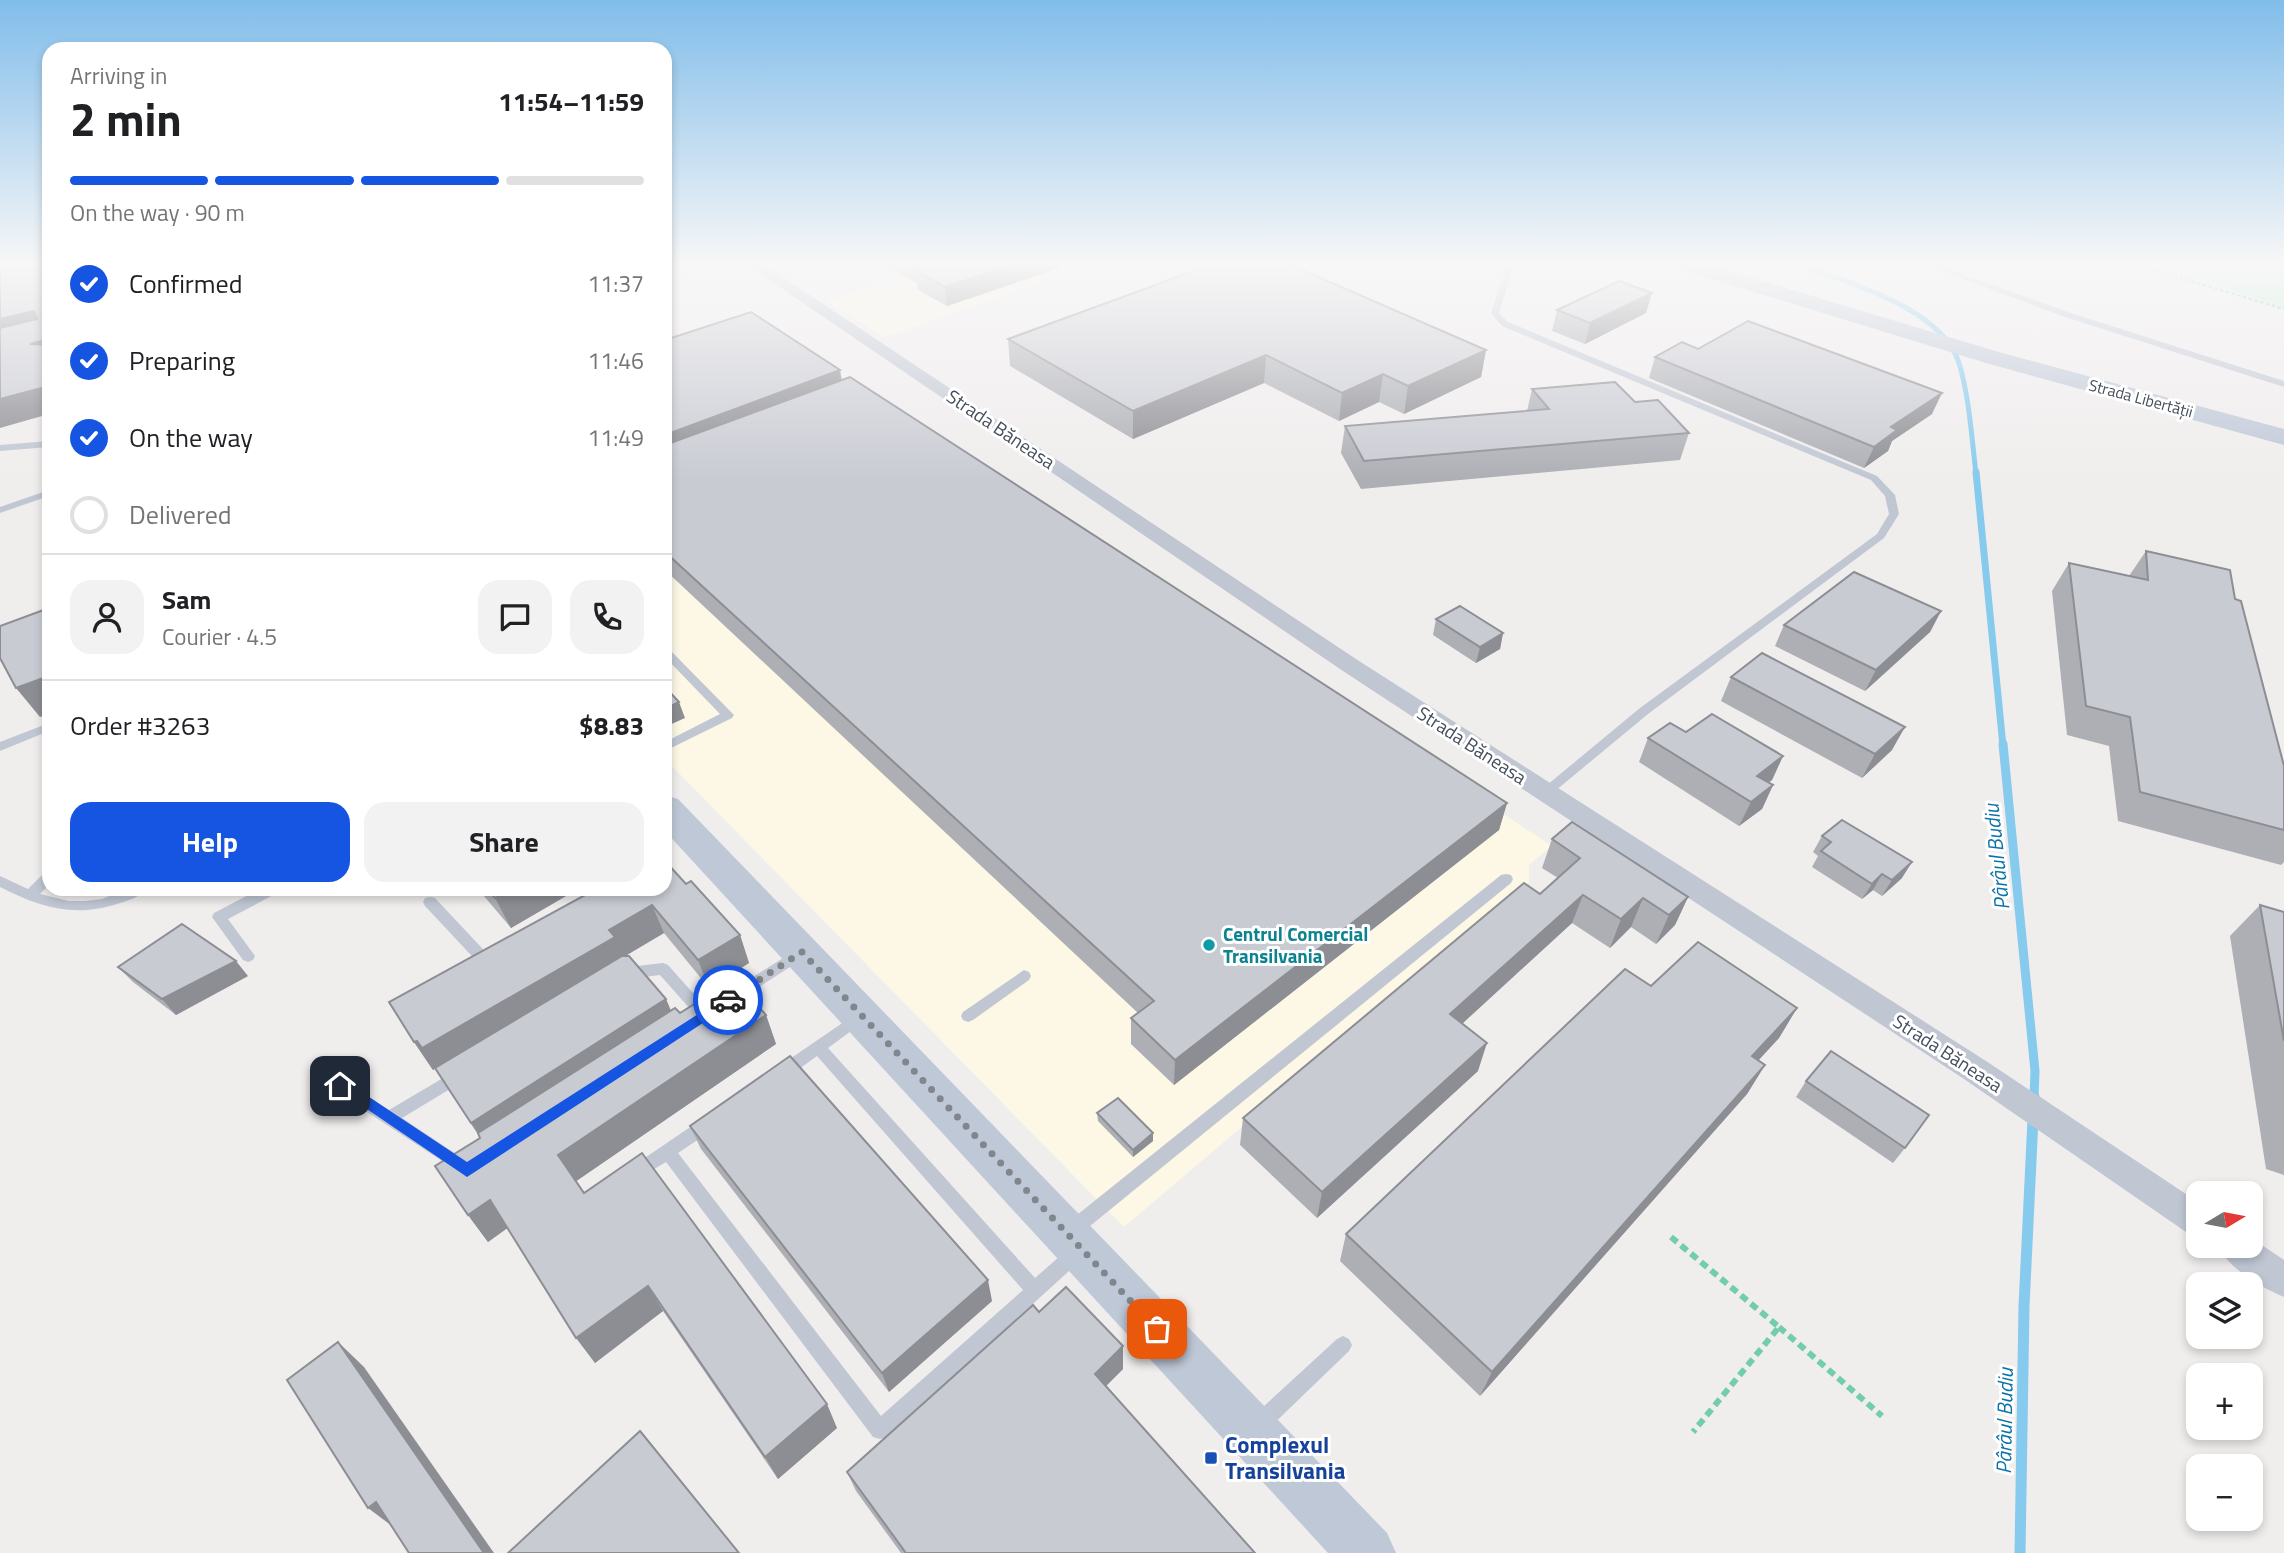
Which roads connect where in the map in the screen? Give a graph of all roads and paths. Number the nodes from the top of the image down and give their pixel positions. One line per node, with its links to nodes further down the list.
1 (859, 334): 15 (street, Strada Băneasa)
2 (1530, 334): 15 (lane)
3 (1913, 334): 6 (main road, Strada Libertății)
4 (2129, 334): 5 (lane)
5 (2284, 384)
6 (2284, 437)
7 (42, 445): 8 (lane)
8 (0, 448)
9 (42, 495): 10 (lane)
10 (0, 510)
11 (672, 658): 13 (lane)
12 (42, 730): 14 (lane)
13 (672, 743)
14 (0, 747)
15 (1545, 793): 40 (street, Strada Băneasa)
16 (672, 823): 24 (main road)
17 (1506, 879): 42 (lane)
18 (0, 881): 20 (lane)
19 (42, 884): 20 (lane)
20 (29, 896): 21 (lane)
21 (127, 896)
22 (259, 896): 25 (lane)
23 (430, 902): 26 (lane)
24 (802, 952): 28 (lane); 29 (main road)
25 (248, 956)
26 (500, 958)
27 (1024, 976): 30 (lane)
28 (618, 979)
29 (863, 1015): 31 (lane); 42 (main road)
30 (968, 1016)
31 (818, 1047): 33 (lane); 45 (lane)
32 (469, 1069): 36 (lane)
33 (764, 1084)
34 (340, 1086): 36 (lane)
35 (721, 1114): 37 (lane)
36 (389, 1118): 38 (lane)
37 (667, 1151): 39 (lane); 45 (lane)
38 (478, 1163)
39 (621, 1183)
40 (2186, 1212)
41 (1671, 1237): 46 (path)
42 (1074, 1241): 45 (lane); 49 (main road)
43 (2252, 1258): 44 (street)
44 (2284, 1280)
45 (1035, 1291)
46 (1779, 1327): 48 (path); 50 (path)
47 (1343, 1345): 49 (lane)
48 (1882, 1416)
49 (1252, 1431): 51 (main road)
50 (1693, 1433)
51 (1367, 1553)

